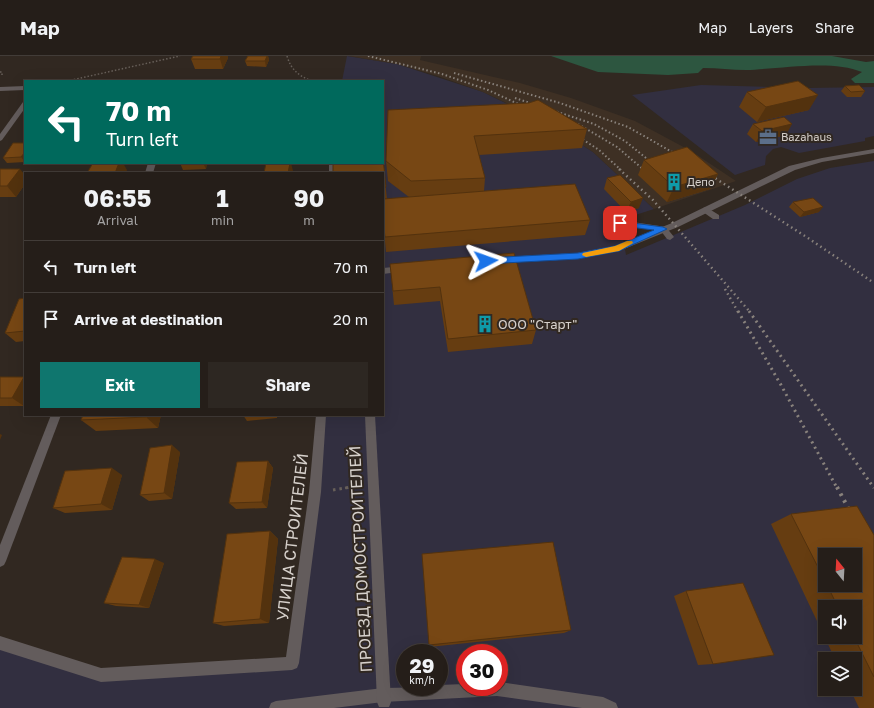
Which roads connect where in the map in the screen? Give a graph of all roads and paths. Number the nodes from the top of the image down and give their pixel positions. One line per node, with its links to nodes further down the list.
1 (180, 56): 3 (path)
2 (287, 56): 4 (path)
3 (72, 80)
4 (309, 80)
5 (24, 88): 6 (street)
6 (0, 89)
7 (24, 104): 8 (street)
8 (0, 139)
9 (874, 151): 10 (street)
10 (706, 210): 11 (street); 13 (street)
11 (716, 217)
12 (620, 223): 13 (street)
13 (663, 229): 14 (street); 15 (street)
14 (670, 237)
15 (489, 261)
16 (414, 268): 17 (street)
17 (384, 271)
18 (56, 416): 23 (street)
19 (320, 416): 22 (street, УЛИЦА СТРОИТЕЛЕЙ)
20 (370, 416): 21 (street, ПРОЕЗД ДОМОСТРОИТЕЛЕЙ)
21 (374, 483): 22 (path); 25 (street, ПРОЕЗД ДОМОСТРОИТЕЛЕЙ)
22 (315, 492): 24 (street, УЛИЦА СТРОИТЕЛЕЙ)
23 (0, 561)
24 (0, 643)
25 (384, 698): 26 (street); 27 (street)
26 (276, 708)
27 (611, 708)

